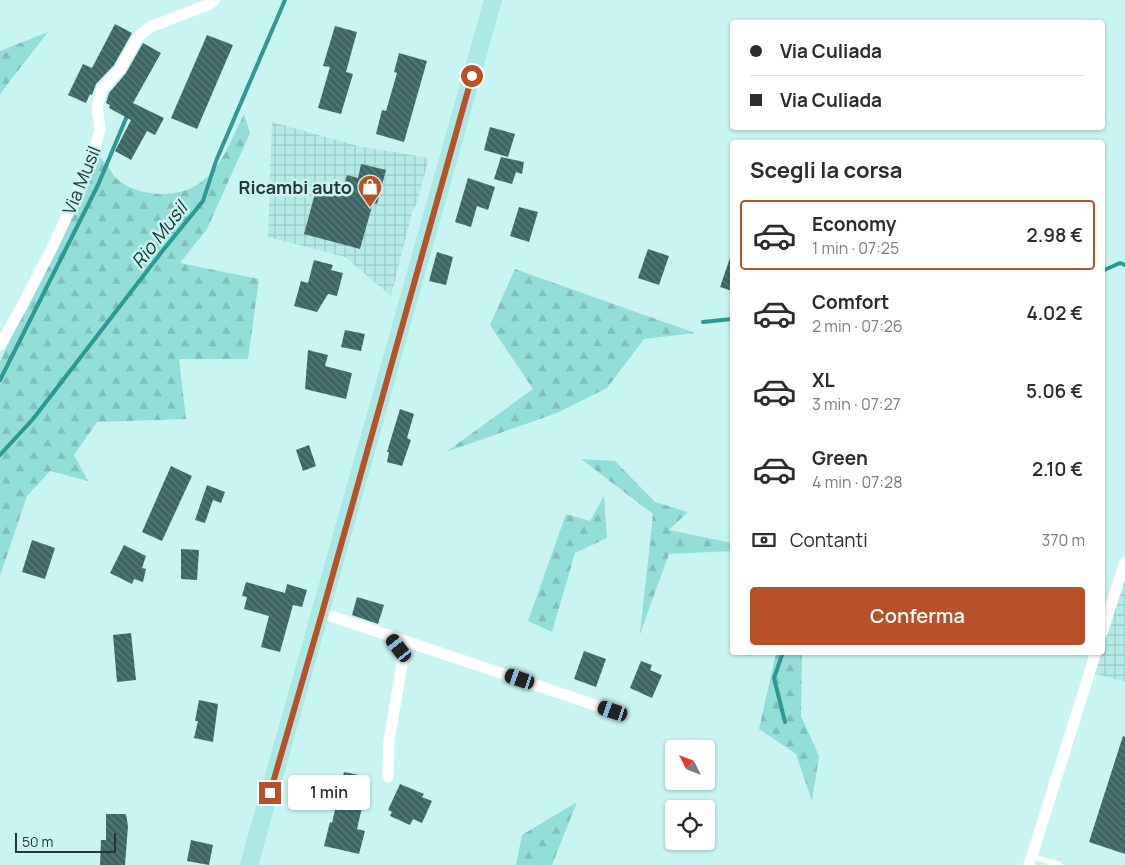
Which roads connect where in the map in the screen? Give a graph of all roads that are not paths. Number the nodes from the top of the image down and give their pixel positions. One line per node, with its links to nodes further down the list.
1 (215, 0): 3 (street, Via Musil)
2 (494, 0): 5 (main road)
3 (0, 345)
4 (1125, 562): 6 (street)
5 (322, 613): 7 (street); 12 (main road)
6 (1105, 624)
7 (389, 635): 9 (street); 10 (street)
8 (1095, 655): 11 (street)
9 (613, 711)
10 (388, 777)
11 (1030, 861): 13 (lane)
12 (249, 865)
13 (1060, 865)

